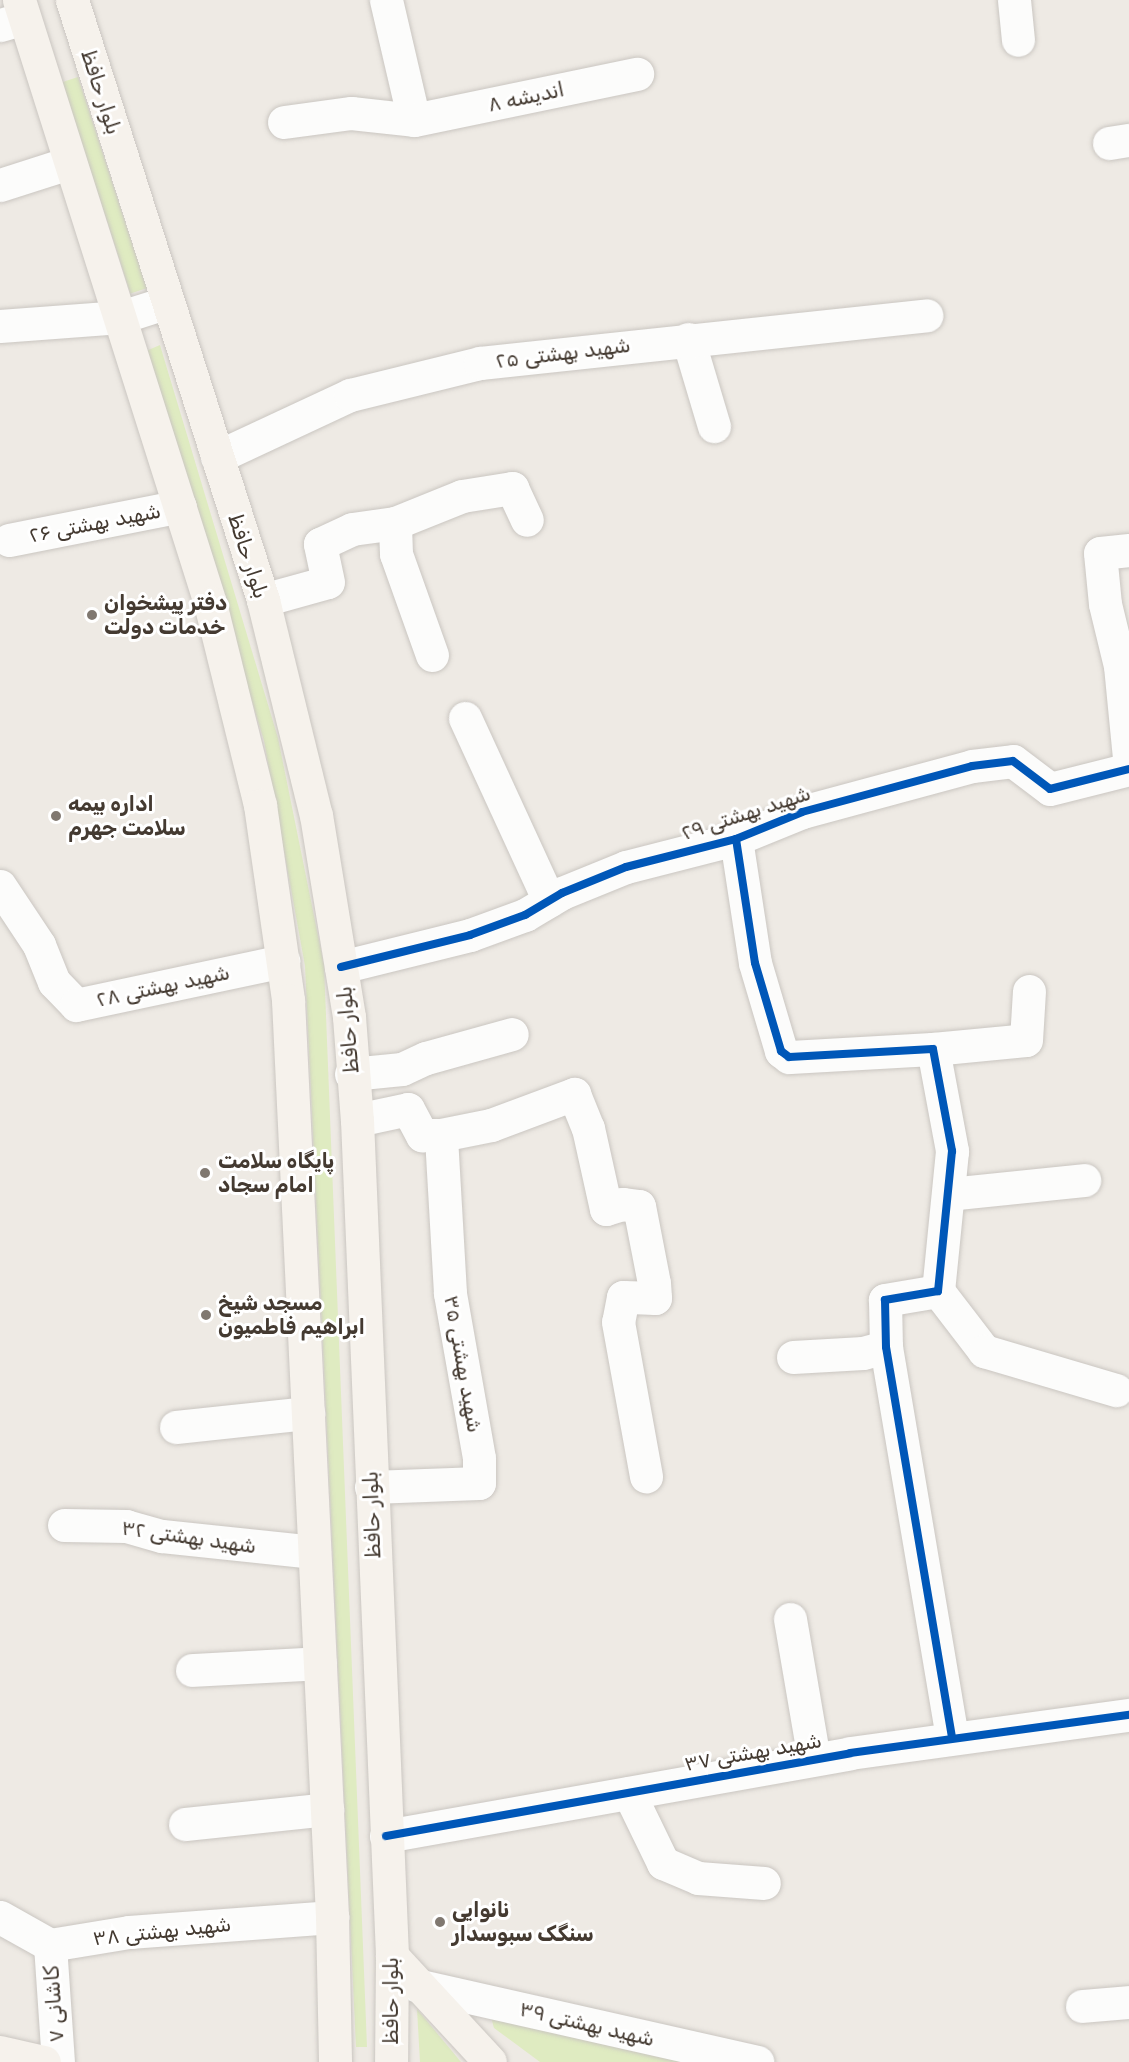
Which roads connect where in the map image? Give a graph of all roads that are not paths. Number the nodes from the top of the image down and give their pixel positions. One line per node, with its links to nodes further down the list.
1 (72, 0): 11 (main road, بلوار حافظ)
2 (386, 0): 7 (street)
3 (1014, 0): 5 (street)
4 (14, 14): 9 (main road)
5 (1018, 40)
6 (637, 74): 7 (street, اندیشه ۸)
7 (414, 120): 8 (street, اندیشه ۸)
8 (284, 122)
9 (69, 163): 10 (street); 13 (main road)
10 (0, 185)
11 (168, 302): 13 (street); 17 (main road, بلوار حافظ)
12 (926, 315): 15 (street, شهید بهشتی ۲۵)
13 (121, 317): 14 (street); 18 (main road)
14 (0, 326)
15 (688, 339): 16 (street); 17 (street, شهید بهشتی ۲۵)
16 (714, 426)
17 (217, 457): 23 (main road, بلوار حافظ)
18 (180, 506): 21 (street, شهید بهشتی ۲۶); 31 (main road)
19 (527, 520): 20 (street)
20 (395, 523): 23 (street); 24 (street)
21 (9, 540)
22 (1129, 550): 26 (street)
23 (263, 600): 32 (main road, بلوار حافظ)
24 (432, 655)
25 (465, 718): 29 (street)
26 (1129, 757)
27 (1129, 769): 28 (street, شهید بهشتی ۲۹)
28 (736, 839): 29 (street, شهید بهشتی ۲۹); 35 (street)
29 (549, 901): 32 (street, شهید بهشتی ۲۹)
30 (4, 904): 31 (street, شهید بهشتی ۲۸)
31 (283, 961): 45 (main road)
32 (341, 967): 36 (main road, بلوار حافظ)
33 (1029, 991): 35 (street)
34 (512, 1034): 36 (street)
35 (933, 1049): 40 (street)
36 (351, 1074): 37 (main road, بلوار حافظ)
37 (357, 1120): 38 (street); 48 (main road, بلوار حافظ)
38 (441, 1135): 47 (street); 48 (street, شهید بهشتی ۳۵)
39 (1084, 1180): 40 (street)
40 (950, 1194): 41 (street)
41 (938, 1291): 42 (street); 44 (street)
42 (886, 1347): 43 (street); 55 (street)
43 (793, 1357)
44 (1116, 1390)
45 (308, 1413): 46 (street); 50 (main road)
46 (176, 1427)
47 (646, 1476)
48 (371, 1487): 60 (main road, بلوار حافظ)
49 (64, 1525): 50 (street, شهید بهشتی ۳۲)
50 (314, 1552): 52 (main road)
51 (790, 1619): 56 (street)
52 (320, 1663): 53 (street); 58 (main road)
53 (192, 1670)
54 (1129, 1715): 55 (street, شهید بهشتی ۳۷)
55 (952, 1736): 56 (street, شهید بهشتی ۳۷)
56 (814, 1759): 57 (street, شهید بهشتی ۳۷)
57 (629, 1793): 60 (street, شهید بهشتی ۳۷); 61 (street)
58 (327, 1809): 59 (street); 63 (main road)
59 (184, 1824)
60 (386, 1836): 65 (main road, بلوار حافظ)
61 (764, 1883)
62 (0, 1917): 64 (street)
63 (332, 1917): 64 (street, شهید بهشتی ۳۸); 72 (main road)
64 (50, 1945): 71 (street, کاشانی ۷)
65 (392, 1956): 66 (main road); 73 (main road, بلوار حافظ)
66 (416, 1985): 74 (main road); 75 (street, شهید بهشتی ۳۹)
67 (1129, 2002): 68 (street)
68 (1082, 2006)
69 (0, 2052): 70 (main road)
70 (44, 2062)
71 (58, 2062)
72 (334, 2062)
73 (391, 2062)
74 (490, 2062)
75 (757, 2062)

